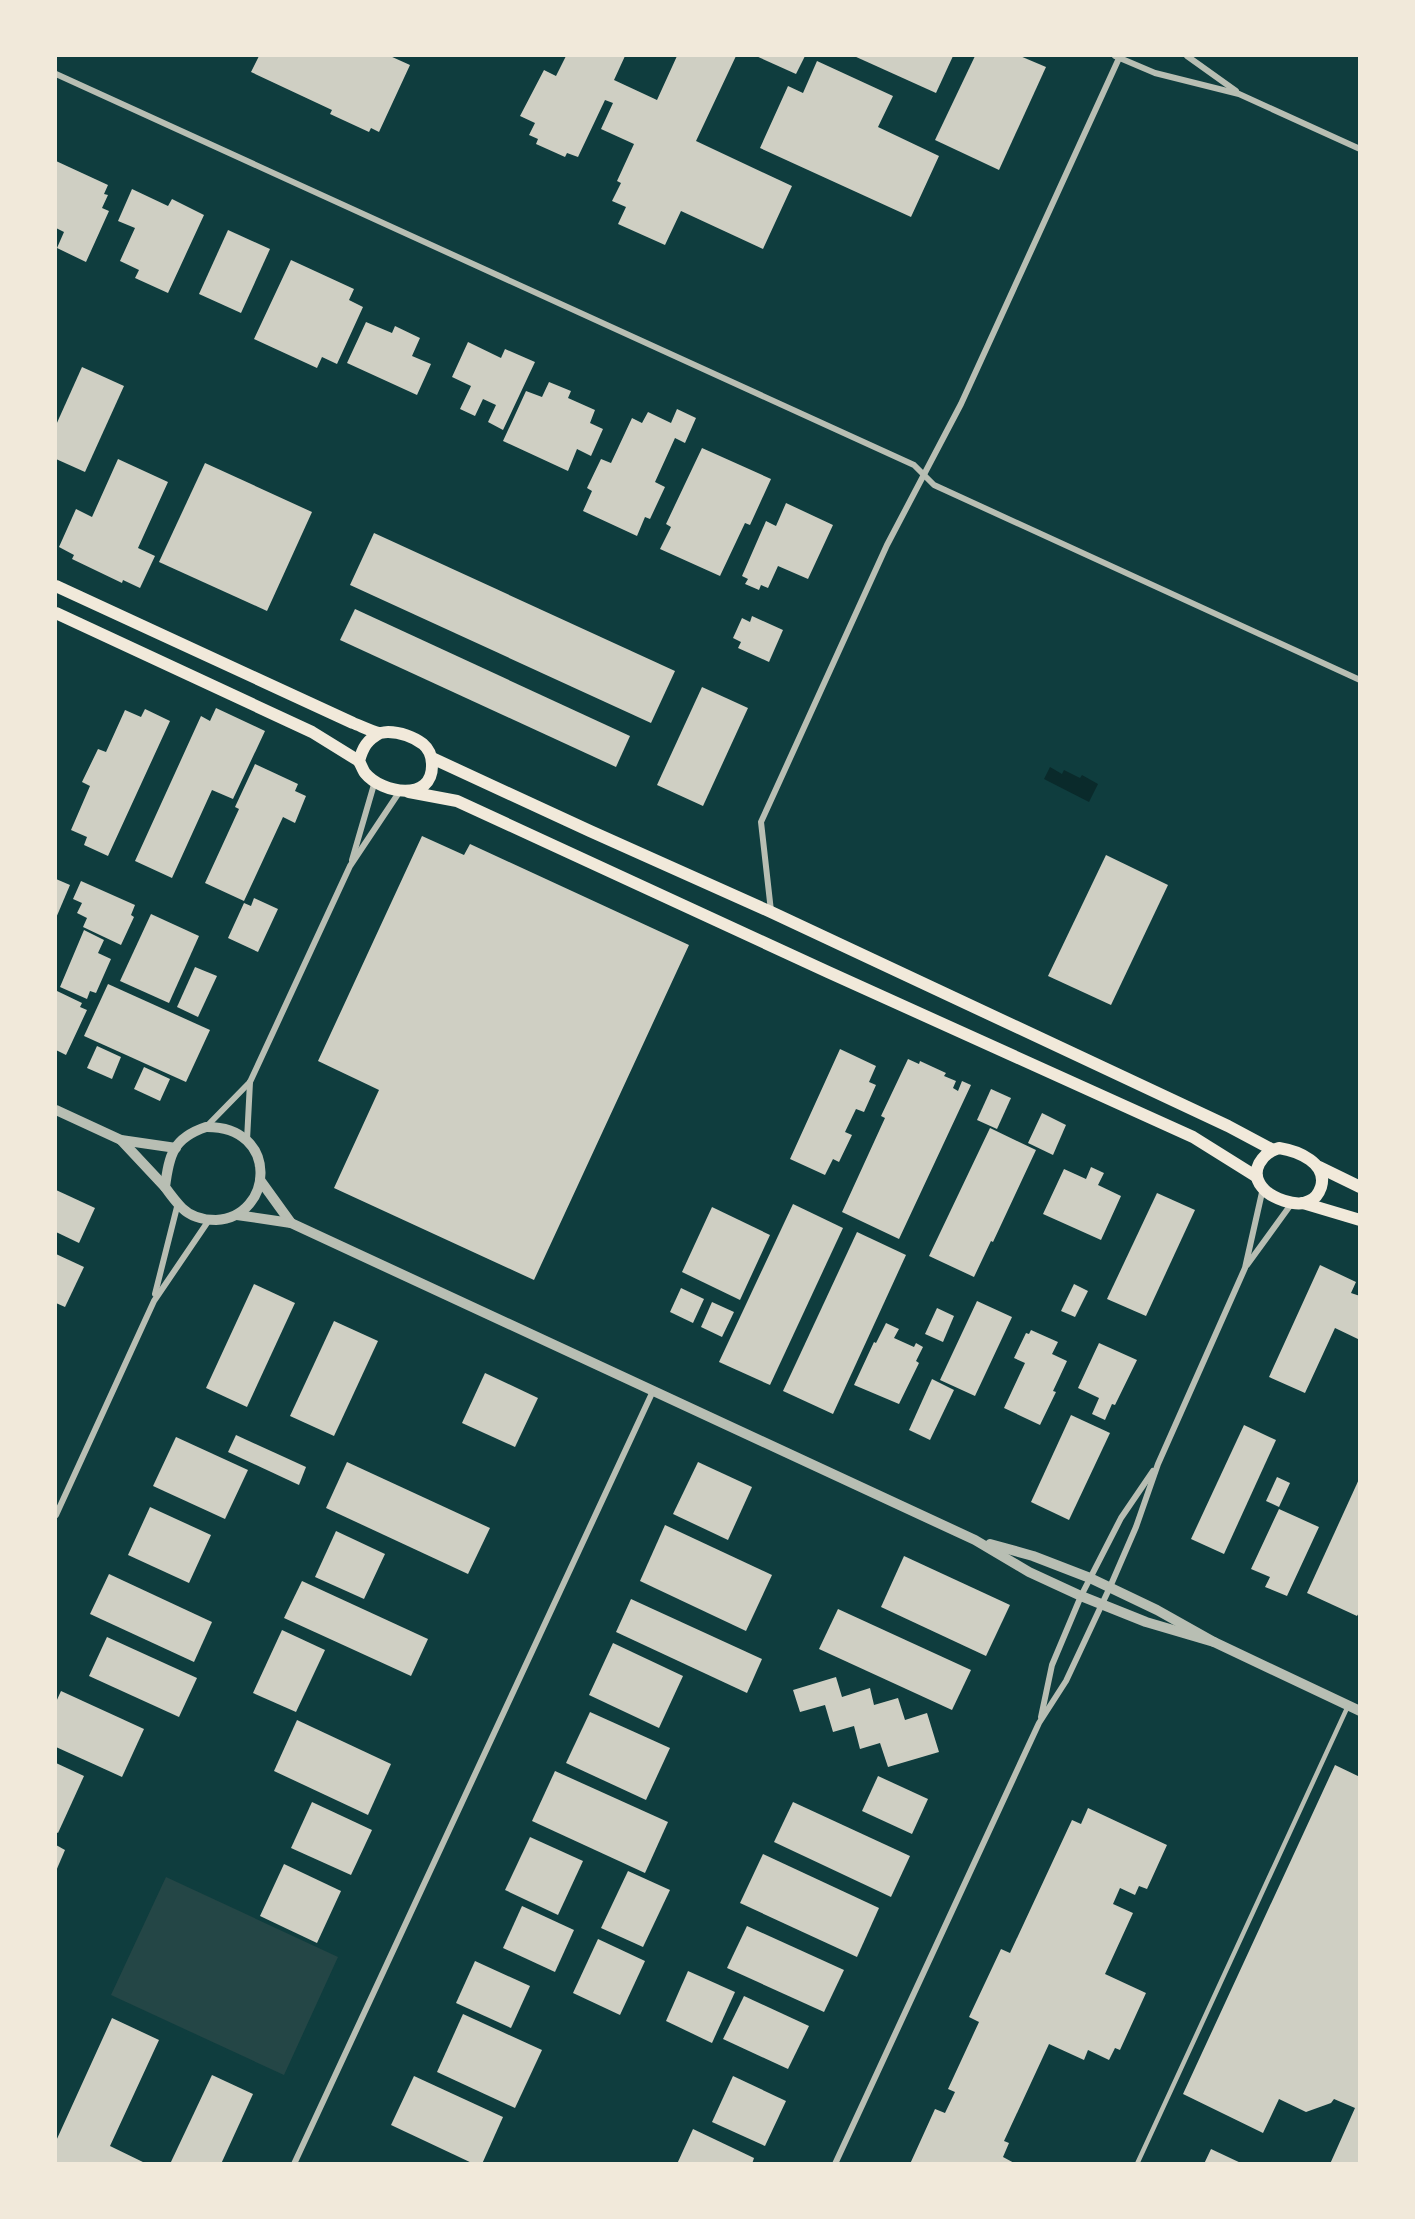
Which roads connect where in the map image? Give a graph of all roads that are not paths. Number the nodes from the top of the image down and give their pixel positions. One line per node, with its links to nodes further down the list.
1 (1118, 56): 4 (street); 6 (street)
2 (1188, 56): 4 (street)
3 (56, 74): 6 (street)
4 (1239, 93): 5 (street)
5 (1359, 149)
6 (924, 475): 9 (street); 16 (street)
7 (56, 586): 10 (main road)
8 (56, 613): 12 (main road)
9 (1359, 680)
10 (380, 733): 11 (main road); 12 (main road)
11 (432, 758): 14 (main road); 16 (main road)
12 (359, 761): 13 (main road)
13 (375, 781): 14 (main road); 15 (street)
14 (404, 791): 15 (street); 26 (main road)
15 (350, 866): 17 (street)
16 (771, 912): 23 (main road)
17 (250, 1082): 19 (street); 21 (street)
18 (56, 1110): 20 (street)
19 (206, 1127): 21 (street); 22 (street)
20 (121, 1140): 22 (street); 27 (street)
21 (247, 1140): 25 (street)
22 (176, 1148): 27 (street)
23 (1273, 1150): 24 (main road); 26 (main road)
24 (1319, 1167): 28 (main road); 30 (main road)
25 (261, 1180): 31 (street); 34 (street)
26 (1260, 1183): 30 (main road); 35 (street)
27 (165, 1187): 29 (street)
28 (1359, 1187)
29 (178, 1203): 32 (street); 36 (street)
30 (1298, 1203): 33 (main road); 35 (street)
31 (237, 1215): 32 (street); 34 (street)
32 (208, 1220): 36 (street)
33 (1359, 1220)
34 (291, 1223): 37 (street)
35 (1245, 1268): 38 (street)
36 (154, 1301): 39 (street)
37 (653, 1391): 40 (street); 49 (street)
38 (1158, 1464): 41 (street); 42 (street)
39 (56, 1515)
40 (975, 1540): 41 (street); 43 (street)
41 (1090, 1578): 42 (street); 43 (street)
42 (1110, 1587): 44 (street); 45 (street)
43 (1082, 1596): 44 (street); 48 (street)
44 (1102, 1604): 45 (street); 48 (street)
45 (1214, 1642): 46 (street)
46 (1348, 1706): 47 (street); 51 (lane)
47 (1359, 1711)
48 (1040, 1723): 50 (street)
49 (294, 2163)
50 (835, 2163)
51 (1137, 2163)

